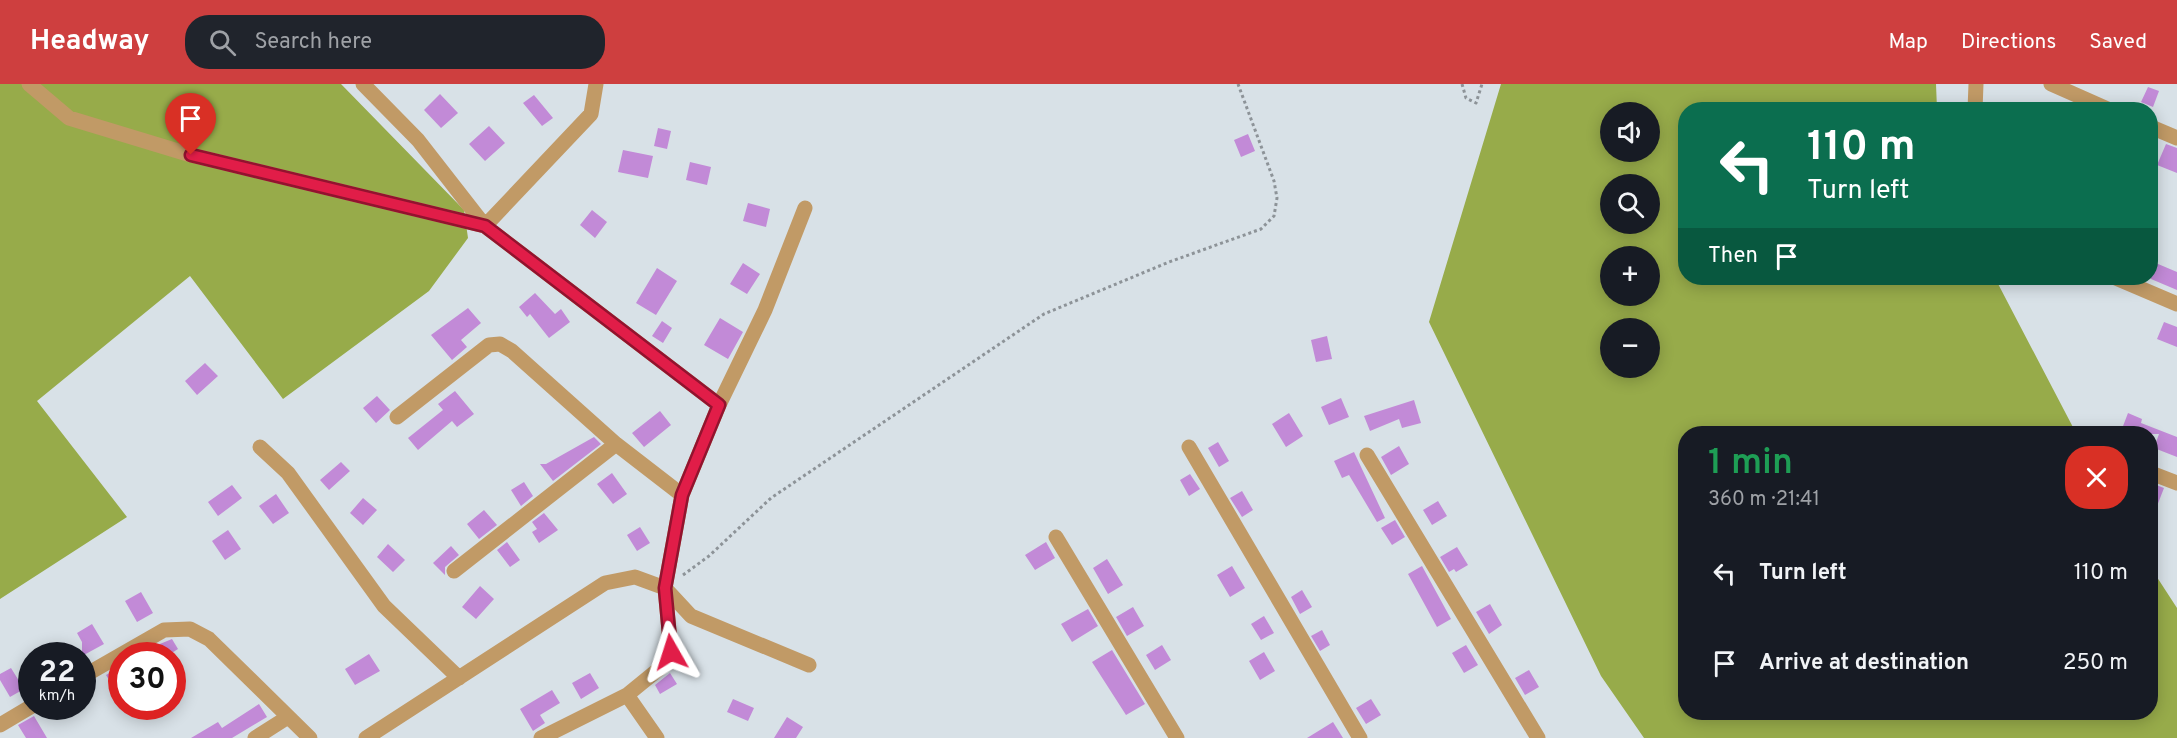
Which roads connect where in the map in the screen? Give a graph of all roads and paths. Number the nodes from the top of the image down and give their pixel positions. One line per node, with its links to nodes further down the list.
1 (29, 84): 14 (street)
2 (363, 84): 14 (street)
3 (597, 84): 14 (street)
4 (1238, 84): 28 (path)
5 (1462, 84): 6 (path)
6 (1482, 84)
7 (1976, 84): 9 (street)
8 (2051, 84): 10 (street)
9 (1975, 102)
10 (2092, 102)
11 (2158, 130): 12 (street)
12 (2177, 138)
13 (805, 208): 17 (street)
14 (485, 226): 17 (street)
15 (2132, 285): 16 (street)
16 (2177, 304)
17 (719, 405): 25 (street)
18 (397, 417): 19 (street)
19 (616, 444): 25 (street); 27 (street)
20 (260, 447): 31 (street)
21 (1189, 447): 42 (street)
22 (1367, 455): 43 (street)
23 (2158, 476): 24 (street)
24 (2177, 483)
25 (682, 495): 28 (street)
26 (1056, 537): 41 (street)
27 (454, 571)
28 (665, 588): 29 (street); 31 (street); 32 (street)
29 (809, 665)
30 (96, 669): 34 (street)
31 (459, 678): 38 (street)
32 (627, 694): 39 (street); 40 (street)
33 (18, 714): 35 (street)
34 (288, 717): 36 (street); 37 (street)
35 (0, 724)
36 (255, 738)
37 (310, 738)
38 (366, 738)
39 (542, 738)
40 (657, 738)
41 (1177, 738)
42 (1360, 738)
43 (1538, 738)

